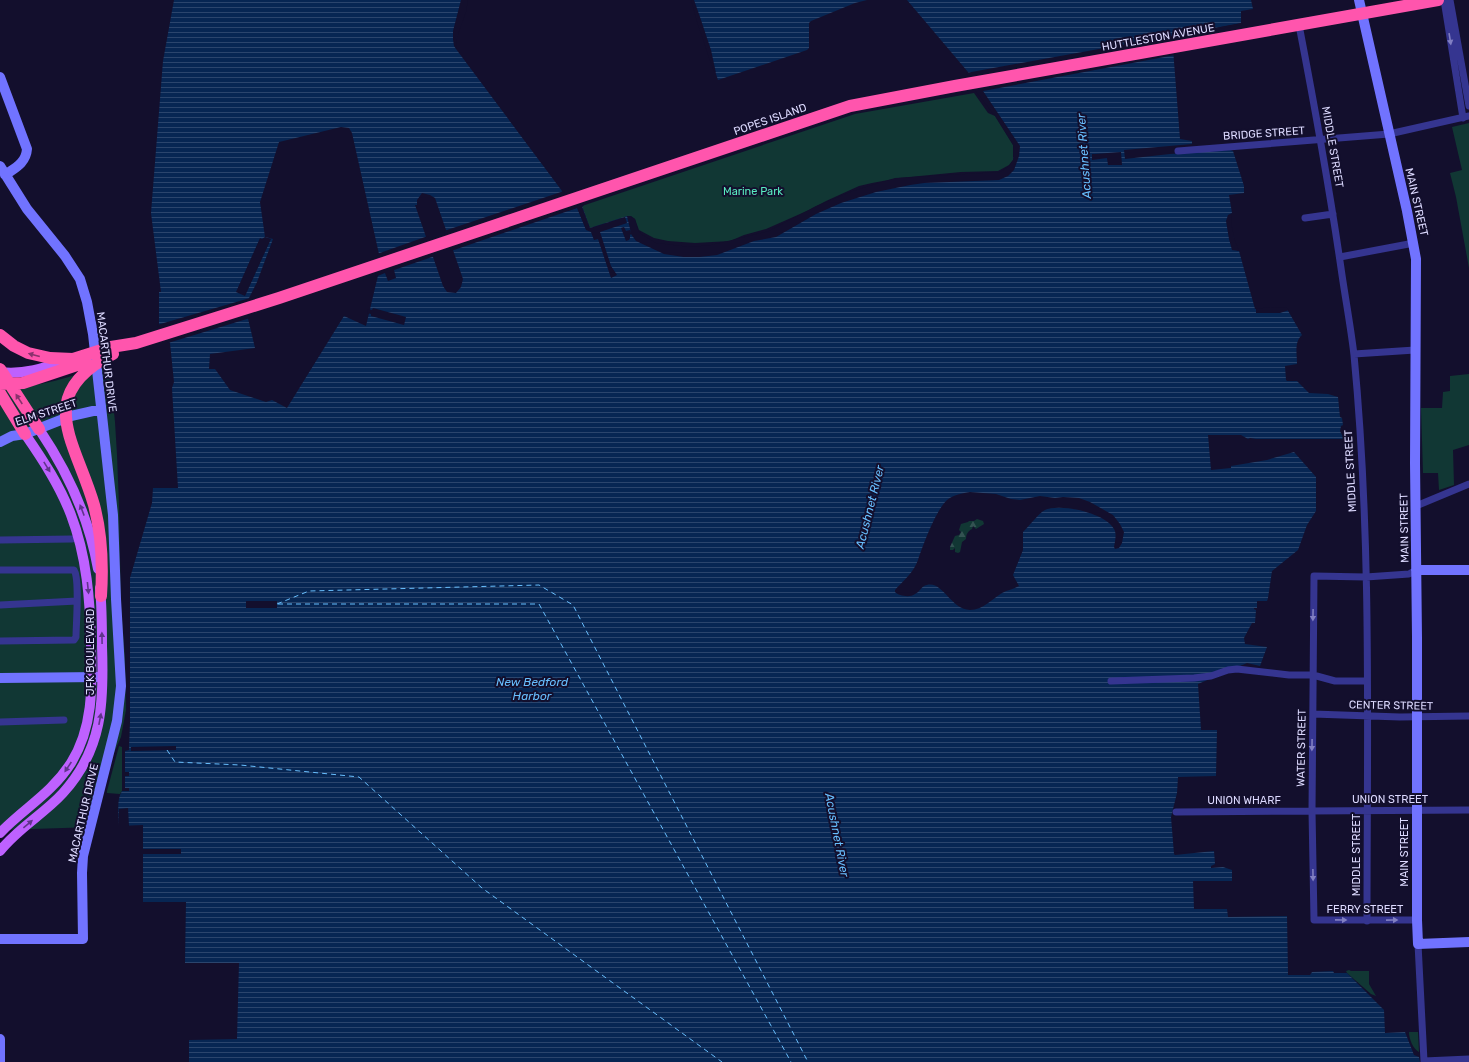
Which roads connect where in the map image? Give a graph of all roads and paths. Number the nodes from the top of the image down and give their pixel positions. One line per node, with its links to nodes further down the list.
1 (1359, 0): 5 (street, MAIN STREET)
2 (1438, 0): 5 (highway)
3 (1444, 0): 10 (street, one-way to 10)
4 (1450, 0): 9 (street)
5 (1363, 14): 6 (highway, HUTTLESTON AVENUE); 11 (street, MAIN STREET)
6 (1299, 25): 8 (highway, HUTTLESTON AVENUE); 12 (street, MIDDLE STREET)
7 (0, 77): 14 (street)
8 (961, 84): 20 (highway, POPES ISLAND)
9 (1469, 106)
10 (1466, 117): 11 (street, BRIDGE STREET)
11 (1389, 134): 12 (street, BRIDGE STREET); 17 (street, MAIN STREET)
12 (1321, 140): 13 (street, BRIDGE STREET); 15 (street, MIDDLE STREET)
13 (1178, 150)
14 (2, 171): 28 (street, MACARTHUR DRIVE)
15 (1333, 214): 16 (street); 18 (street, MIDDLE STREET)
16 (1305, 218)
17 (1414, 243): 18 (street); 21 (street, MAIN STREET)
18 (1340, 258): 22 (street, MIDDLE STREET)
19 (0, 335): 23 (highway, one-way to 19)
20 (136, 343): 23 (highway); 23 (highway)
21 (1415, 350): 22 (street); 33 (street, MAIN STREET)
22 (1354, 354): 39 (street, MIDDLE STREET)
23 (79, 363): 25 (highway); 40 (highway)
24 (0, 370): 25 (main road); 29 (highway, one-way to 24)
25 (21, 378): 26 (highway)
26 (0, 384)
27 (0, 394): 30 (highway)
28 (101, 411): 29 (street, ELM STREET); 65 (street, MACARTHUR DRIVE)
29 (39, 428): 30 (street, ELM STREET); 40 (main road, JFK BOULEVARD, one-way to 29)
30 (26, 434): 31 (street, ELM STREET); 45 (main road, JFK BOULEVARD, one-way to 45)
31 (0, 442)
32 (1469, 484): 33 (street)
33 (1416, 506): 37 (street, MAIN STREET)
34 (72, 539): 35 (street)
35 (0, 540)
36 (0, 570): 41 (street)
37 (1416, 570): 38 (street); 39 (street); 52 (street, MAIN STREET)
38 (1469, 570)
39 (1366, 577): 44 (street, WATER STREET, one-way to 44); 48 (street, MIDDLE STREET)
40 (101, 596): 45 (main road, JFK BOULEVARD, one-way to 40)
41 (77, 601): 42 (street); 43 (street)
42 (0, 605)
43 (0, 641)
44 (1313, 676): 47 (street); 48 (street); 49 (street, WATER STREET)
45 (98, 677): 46 (street); 60 (main road, JFK BOULEVARD, one-way to 60); 61 (main road, JFK BOULEVARD, one-way to 45)
46 (0, 678)
47 (1111, 681)
48 (1367, 681): 51 (street, MIDDLE STREET)
49 (1312, 714): 51 (street, CENTER STREET); 57 (street, WATER STREET, one-way to 57)
50 (1469, 716): 52 (street, CENTER STREET)
51 (1368, 717): 52 (street, CENTER STREET); 58 (street, MIDDLE STREET)
52 (1416, 717): 55 (street, MAIN STREET)
53 (64, 720): 54 (street)
54 (0, 722)
55 (1416, 810): 56 (street, UNION STREET); 58 (street, UNION STREET); 63 (street, MAIN STREET)
56 (1469, 810)
57 (1312, 811): 58 (street, UNION STREET); 59 (street, UNION WHARF); 62 (street, WATER STREET, one-way to 62)
58 (1367, 811): 64 (street, MIDDLE STREET)
59 (1176, 812)
60 (0, 833)
61 (0, 851)
62 (1314, 920): 64 (street, FERRY STREET, one-way to 64)
63 (1417, 920): 64 (street, FERRY STREET, one-way to 63); 67 (street, MAIN STREET)
64 (1367, 921)
65 (0, 939)
66 (1469, 942): 67 (street)
67 (1418, 944): 70 (street, MAIN STREET)
68 (0, 1039): 71 (street)
69 (1469, 1059): 70 (street)
70 (1424, 1061)
71 (0, 1062)

